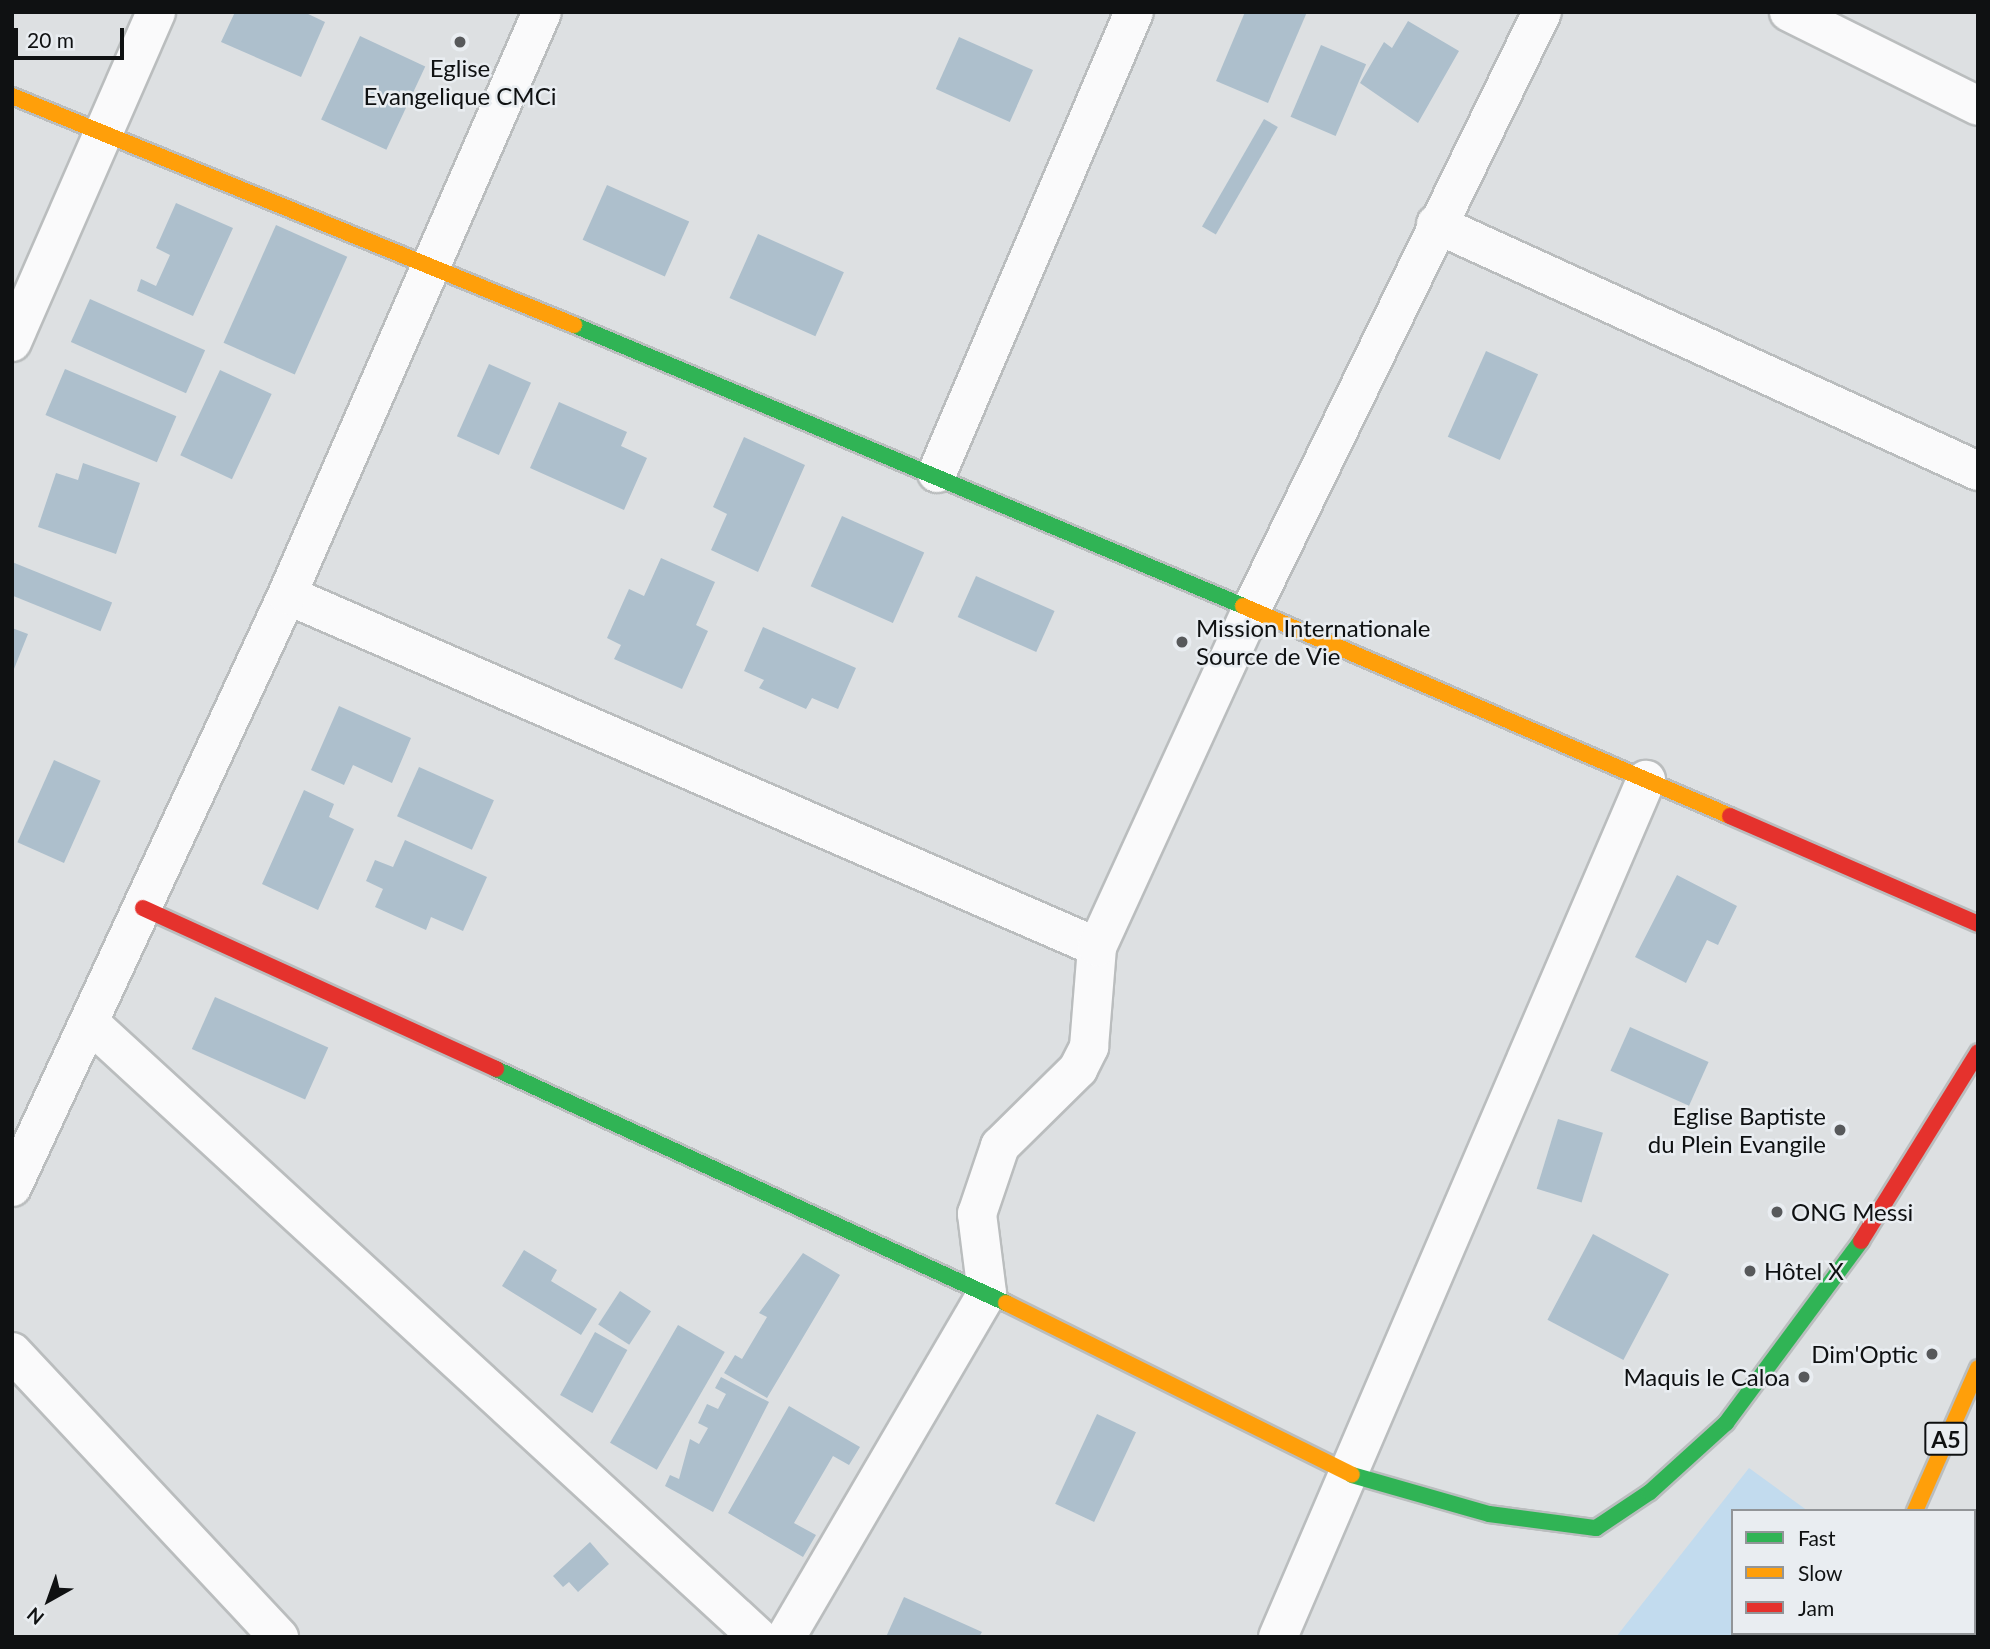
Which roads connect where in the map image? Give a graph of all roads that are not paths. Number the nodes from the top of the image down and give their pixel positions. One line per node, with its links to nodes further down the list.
1 (156, 12): 8 (street)
2 (542, 12): 10 (street)
3 (1134, 12): 13 (street)
4 (1542, 12): 9 (street)
5 (1789, 12): 7 (street)
6 (12, 96): 8 (street)
7 (1978, 106)
8 (103, 134): 10 (street); 11 (street)
9 (1436, 224): 12 (street); 15 (street)
10 (429, 263): 13 (street); 14 (street)
11 (12, 342)
12 (1978, 471)
13 (937, 473): 15 (street)
14 (287, 595): 17 (street); 19 (street)
15 (1251, 610): 16 (street); 19 (street)
16 (1646, 779): 18 (street); 26 (street)
17 (144, 908): 20 (street); 23 (street)
18 (1978, 924)
19 (1097, 947): 23 (street)
20 (92, 1025): 22 (street); 29 (street)
21 (1978, 1052): 26 (street)
22 (12, 1187)
23 (987, 1293): 26 (street); 30 (street)
24 (12, 1352): 28 (street)
25 (1978, 1368): 27 (street, A5)
26 (1344, 1474): 31 (street)
27 (1916, 1509)
28 (279, 1637)
29 (758, 1637)
30 (786, 1637)
31 (1278, 1637)

